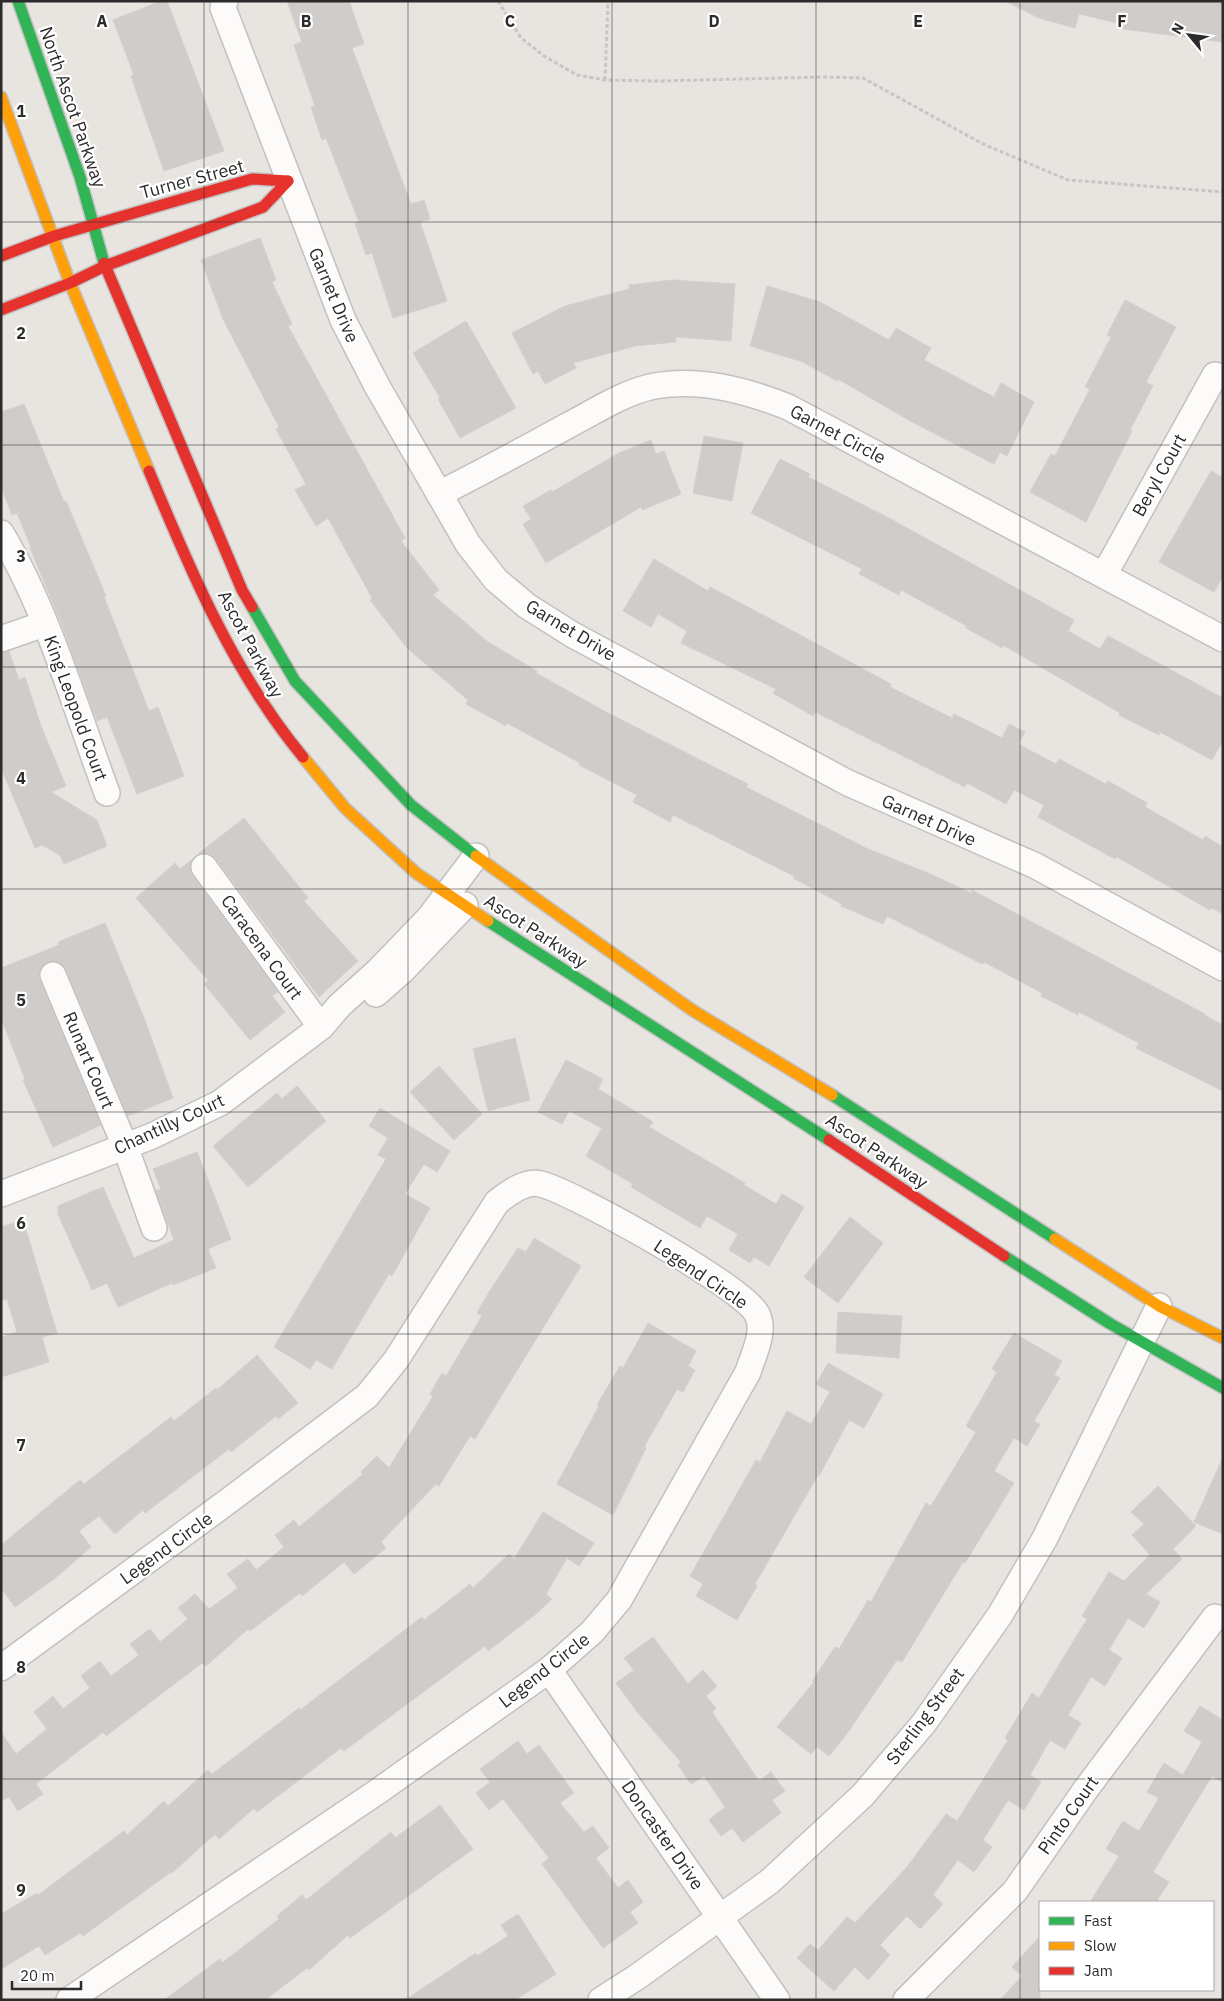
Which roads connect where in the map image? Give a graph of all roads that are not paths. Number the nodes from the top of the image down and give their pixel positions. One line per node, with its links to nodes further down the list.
1 (18, 1): 4 (main road, North Ascot Parkway)
2 (225, 1): 6 (street, Garnet Drive)
3 (7, 8): 4 (main road)
4 (26, 24): 7 (main road, North Ascot Parkway)
5 (1, 96): 8 (main road)
6 (288, 181): 7 (main road, Turner Street); 10 (main road); 14 (street, Garnet Drive)
7 (95, 224): 8 (main road, Turner Street); 10 (main road, Ascot Parkway)
8 (54, 236): 9 (main road, Turner Street); 11 (main road)
9 (1, 256)
10 (105, 266): 11 (main road); 21 (main road, Ascot Parkway)
11 (70, 283): 12 (main road); 23 (main road, Ascot Parkway)
12 (1, 310)
13 (1215, 374): 16 (street, Beryl Court)
14 (439, 494): 16 (street, Garnet Circle); 24 (street, Garnet Drive)
15 (1, 534): 17 (street, King Leopold Court)
16 (1104, 575): 19 (street, Garnet Circle)
17 (44, 624): 18 (street); 20 (street, King Leopold Court)
18 (1, 639)
19 (1223, 639)
20 (108, 793)
21 (476, 856): 23 (street, Chantilly Court); 30 (main road, Ascot Parkway)
22 (204, 867): 26 (street, Caracena Court)
23 (457, 899): 26 (street, Chantilly Court); 32 (main road, Ascot Parkway)
24 (1223, 968)
25 (53, 974): 27 (street, Runart Court)
26 (321, 1027): 27 (street, Chantilly Court)
27 (125, 1146): 28 (street, Chantilly Court); 29 (street, Runart Court)
28 (1, 1194)
29 (154, 1228)
30 (1159, 1306): 31 (main road, Ascot Parkway); 32 (street, Sterling Street)
31 (1223, 1338)
32 (1142, 1342): 33 (main road, Ascot Parkway); 37 (street, Sterling Street)
33 (1223, 1388)
34 (1215, 1617): 41 (street, Pinto Court)
35 (1, 1668): 36 (street, Legend Circle)
36 (549, 1670): 37 (street, Doncaster Drive); 38 (street, Legend Circle)
37 (719, 1916): 39 (street, Sterling Street); 40 (street, Doncaster Drive)
38 (69, 2000)
39 (601, 2000)
40 (777, 2000)
41 (906, 2000)

